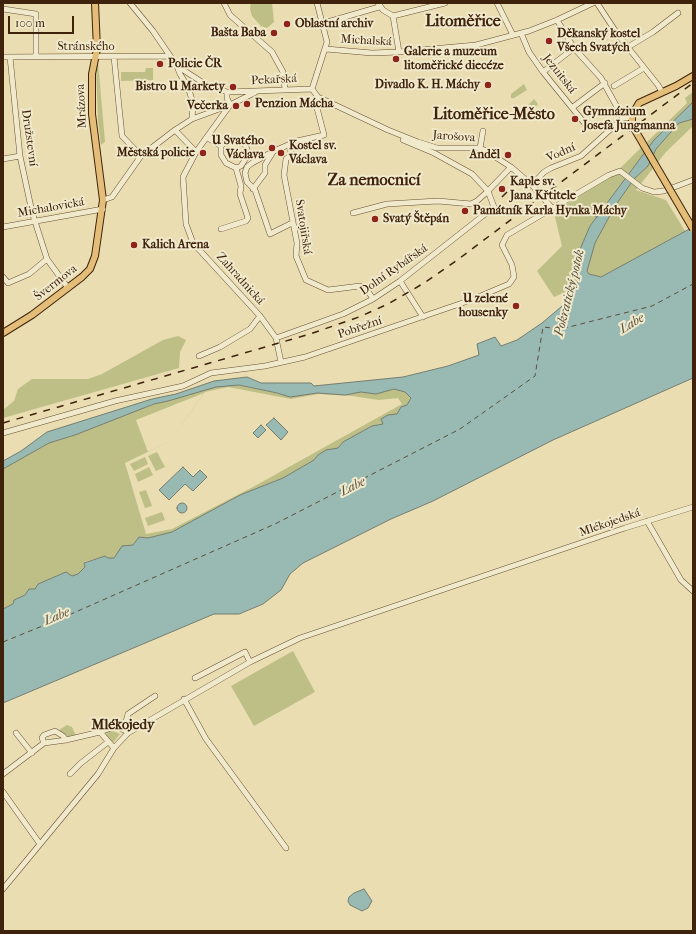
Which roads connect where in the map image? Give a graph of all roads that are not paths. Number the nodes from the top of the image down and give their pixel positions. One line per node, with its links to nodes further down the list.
1 (8, 3): 10 (street)
2 (95, 3): 25 (main road, Mrázova)
3 (130, 3): 21 (street)
4 (224, 3): 33 (street)
5 (317, 3): 14 (street)
6 (445, 3): 12 (street)
7 (497, 3): 16 (street)
8 (593, 3): 13 (street, Michalská); 17 (street)
9 (378, 5): 12 (street); 14 (street)
10 (5, 10): 24 (street)
11 (678, 13): 17 (street)
12 (393, 16): 20 (street)
13 (557, 20): 15 (street, Michalská); 18 (street)
14 (324, 23): 19 (street)
15 (521, 33): 16 (street, Michalská); 29 (street, Jezuitská)
16 (513, 35): 20 (street, Michalská)
17 (628, 47): 28 (street)
18 (574, 48): 29 (street); 31 (street)
19 (326, 49): 20 (street, Michalská); 34 (street, Michalská)
20 (399, 52)
21 (170, 56): 26 (street, Stránského); 27 (street)
22 (3, 57): 23 (street, Stránského)
23 (10, 57): 24 (street, Stránského); 54 (street, Družstevní)
24 (36, 57): 25 (street, Stránského)
25 (96, 57): 26 (street, Stránského); 63 (main road, Mrázova)
26 (114, 57): 55 (street)
27 (177, 66): 36 (street); 43 (street)
28 (644, 68): 32 (street); 37 (street)
29 (544, 72): 40 (street, Jezuitská)
30 (693, 76): 37 (main road)
31 (605, 83): 40 (street); 42 (street)
32 (614, 86)
33 (285, 89): 34 (street, Pekařská); 35 (street, Pekařská)
34 (312, 90): 38 (street, Pekařská)
35 (258, 91): 36 (street, Pekařská); 39 (street)
36 (227, 92): 39 (street)
37 (662, 92): 41 (main road)
38 (318, 97): 46 (street, Jarošova); 49 (street)
39 (230, 105): 43 (street); 48 (street, Zahradnická)
40 (573, 107): 44 (street, Jezuitská)
41 (631, 117): 42 (street); 71 (main road, bridge)
42 (623, 118): 60 (street, Vodní)
43 (192, 119): 45 (street)
44 (586, 125)
45 (175, 130): 53 (street); 55 (street)
46 (388, 130): 51 (street, Jarošova); 62 (street)
47 (483, 131): 51 (street)
48 (208, 138): 50 (street); 53 (street, Zahradnická)
49 (290, 143): 52 (street); 68 (street, Svatojiřská)
50 (221, 146): 58 (street); 58 (street)
51 (480, 148): 57 (street, Jarošova)
52 (274, 151): 61 (street); 61 (street)
53 (196, 152): 77 (street, Zahradnická)
54 (20, 156): 56 (street); 67 (street, Družstevní)
55 (141, 156): 63 (street)
56 (3, 158)
57 (511, 166): 60 (street, Jarošova); 62 (street)
58 (236, 168): 70 (street)
59 (693, 180): 64 (street)
60 (532, 185): 64 (street, Jarošova)
61 (253, 189): 68 (street)
62 (488, 191): 66 (street); 74 (street, Dolní Rybářská)
63 (103, 200): 65 (main road, Mrázova)
64 (552, 208): 78 (street, Pobřežní)
65 (103, 209): 67 (street, Michalovická); 75 (main road, Švermova)
66 (353, 213)
67 (35, 221): 69 (street, Michalovická); 72 (street, Družstevní)
68 (292, 223): 76 (street, Svatojiřská)
69 (3, 227)
70 (221, 229)
71 (693, 229)
72 (47, 259): 73 (street); 75 (street, Družstevní)
73 (3, 277)
74 (400, 281): 76 (street, Dolní Rybářská); 78 (street)
75 (68, 288): 79 (main road, Švermova)
76 (373, 299): 80 (street, Dolní Rybářská)
77 (260, 316): 80 (street, Zahradnická); 81 (street)
78 (423, 317): 82 (street, Pobřežní)
79 (3, 333)
80 (276, 338): 82 (street, Zahradnická)
81 (199, 356)
82 (282, 362): 83 (street, Pobřežní)
83 (3, 433)
84 (693, 507): 85 (street, Mlékojedská)
85 (647, 521): 86 (street); 87 (street, Mlékojedská)
86 (693, 591)
87 (250, 662): 88 (street); 90 (street, Mlékojedská)
88 (195, 678)
89 (155, 696): 91 (street)
90 (184, 699): 91 (street, Mlékojedská); 103 (street)
91 (126, 731): 92 (street); 97 (street)
92 (100, 732): 94 (street); 95 (street)
93 (16, 733): 98 (street)
94 (66, 740): 96 (street); 96 (street)
95 (108, 742): 97 (street); 100 (street)
96 (44, 743): 98 (street)
97 (114, 748): 102 (street)
98 (32, 753): 99 (street)
99 (3, 774)
100 (70, 774)
101 (3, 792): 102 (street)
102 (40, 844): 104 (street)
103 (286, 848)
104 (3, 889)

